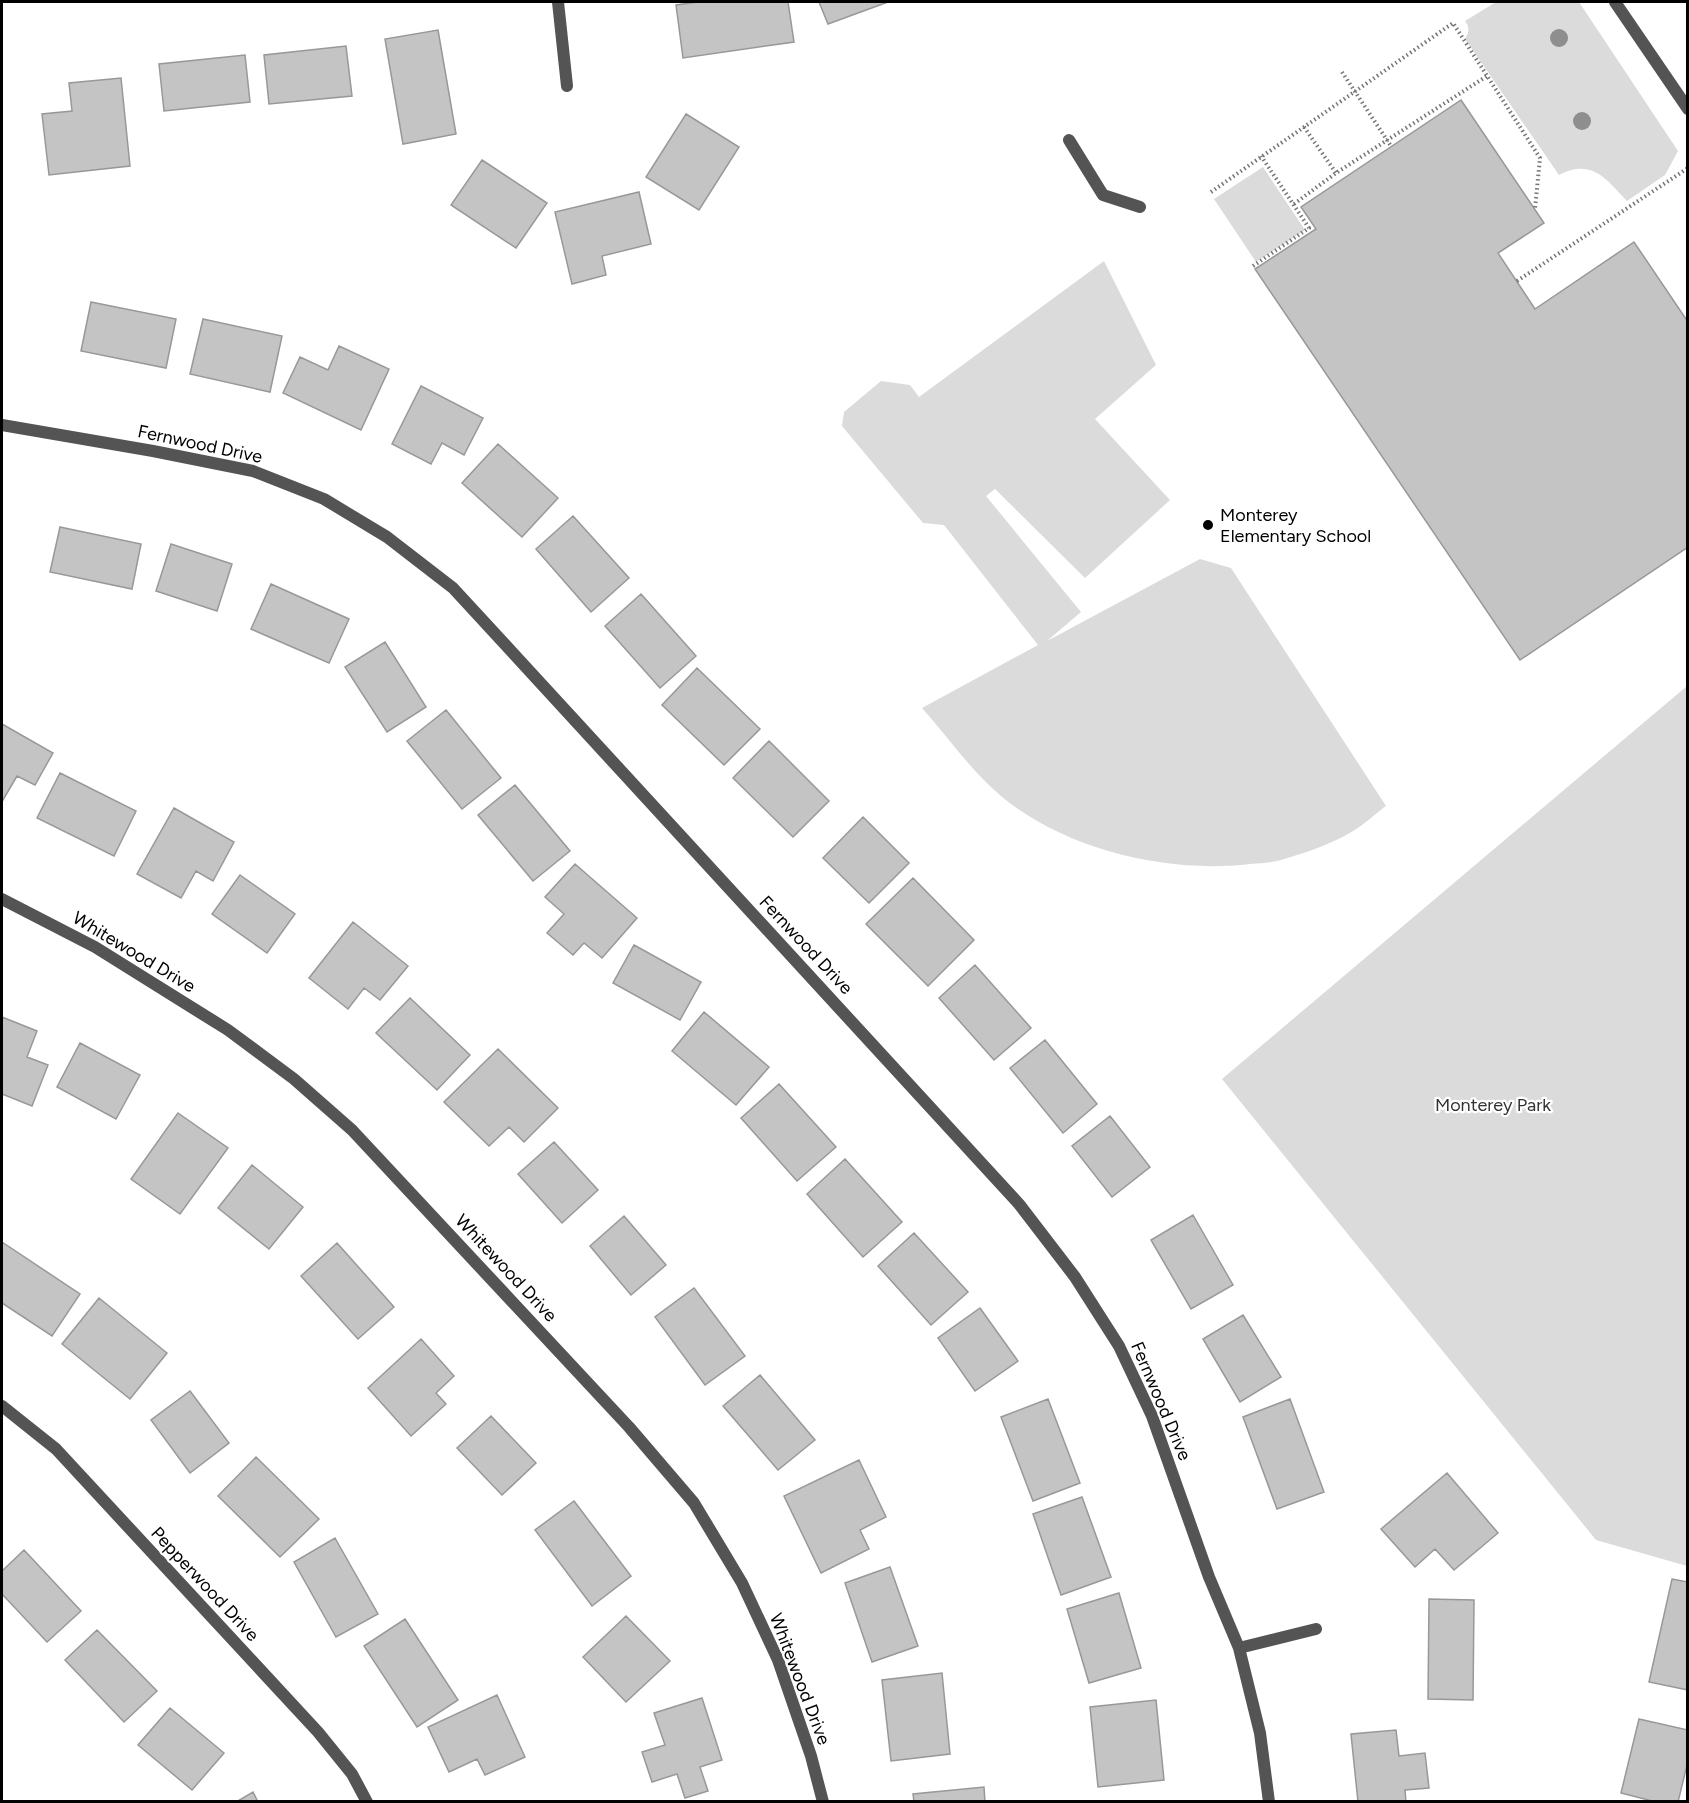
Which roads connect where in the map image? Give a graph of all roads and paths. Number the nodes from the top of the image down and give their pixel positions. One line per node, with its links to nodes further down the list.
1 (558, 2): 5 (street)
2 (1615, 2): 7 (street)
3 (1342, 72): 6 (path)
4 (1487, 76): 6 (path); 10 (path); 18 (path)
5 (567, 86)
6 (1354, 91): 8 (path); 10 (path)
7 (1688, 109)
8 (1304, 127): 12 (path); 14 (path)
9 (1069, 140): 17 (street)
10 (1387, 141): 11 (path); 14 (path)
11 (1391, 146)
12 (1261, 156): 15 (path); 16 (path)
13 (1688, 168): 20 (path)
14 (1336, 173): 16 (path)
15 (1211, 192)
16 (1294, 204): 19 (path)
17 (1140, 207)
18 (1535, 209)
19 (1253, 266)
20 (1517, 281)
21 (2, 425): 25 (street, Fernwood Drive)
22 (2, 899): 27 (street, Whitewood Drive)
23 (2, 1406): 26 (street, Pepperwood Drive)
24 (1316, 1629): 25 (street)
25 (1239, 1648): 28 (street, Fernwood Drive)
26 (367, 1802)
27 (823, 1802)
28 (1269, 1802)

